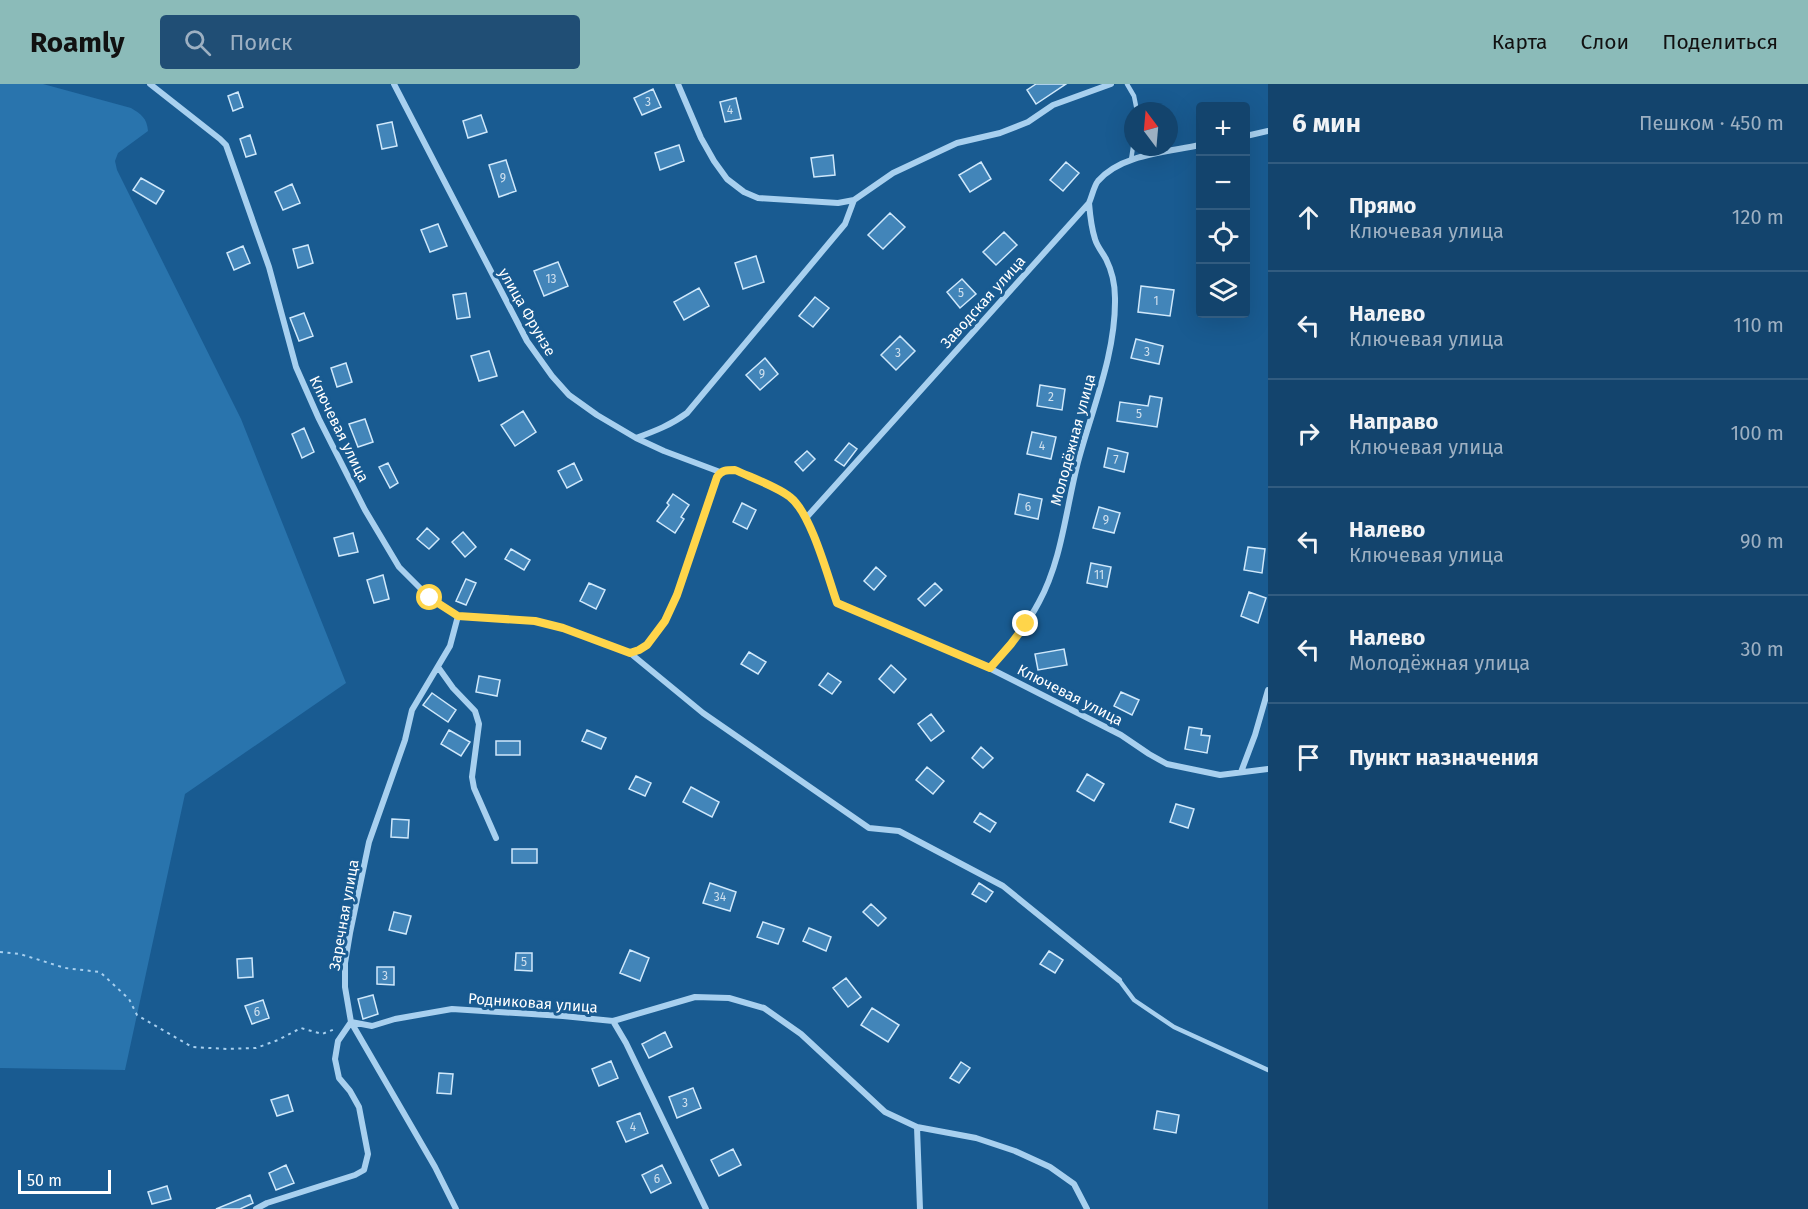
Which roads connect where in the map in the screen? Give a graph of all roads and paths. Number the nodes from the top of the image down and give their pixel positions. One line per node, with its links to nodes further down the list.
1 (150, 84): 17 (street, Ключевая улица)
2 (394, 84): 14 (street, улица Фрунзе)
3 (678, 84): 12 (street)
4 (1111, 84): 12 (street)
5 (1126, 84): 6 (lane)
6 (1135, 102)
7 (1268, 131): 8 (street)
8 (1250, 135)
9 (1196, 146): 11 (street, Заводская улица)
10 (1132, 156): 11 (lane)
11 (1131, 160): 13 (street, Заводская улица)
12 (854, 200): 14 (street)
13 (1089, 203): 16 (street, Заводская улица); 20 (street, Молодёжная улица)
14 (636, 438): 15 (street, улица Фрунзе)
15 (720, 472): 16 (street, Ключевая улица); 18 (street)
16 (806, 518): 20 (street, Ключевая улица)
17 (458, 616): 18 (street, Ключевая улица); 19 (street, Заречная улица)
18 (630, 653): 26 (street, Ключевая улица)
19 (438, 667): 24 (street); 28 (street, Заречная улица)
20 (990, 668): 23 (street, Ключевая улица)
21 (1268, 690): 23 (street)
22 (1268, 769): 23 (street, Ключевая улица)
23 (1241, 772)
24 (496, 838)
25 (0, 952): 28 (path)
26 (1119, 980): 29 (lane)
27 (613, 1021): 28 (street, Родниковая улица); 30 (street); 33 (street, Родниковая улица)
28 (351, 1022): 31 (street); 32 (street, Заречная улица)
29 (1268, 1070)
30 (917, 1127): 34 (street); 35 (street)
31 (255, 1209)
32 (456, 1209)
33 (706, 1209)
34 (920, 1209)
35 (1087, 1209)

